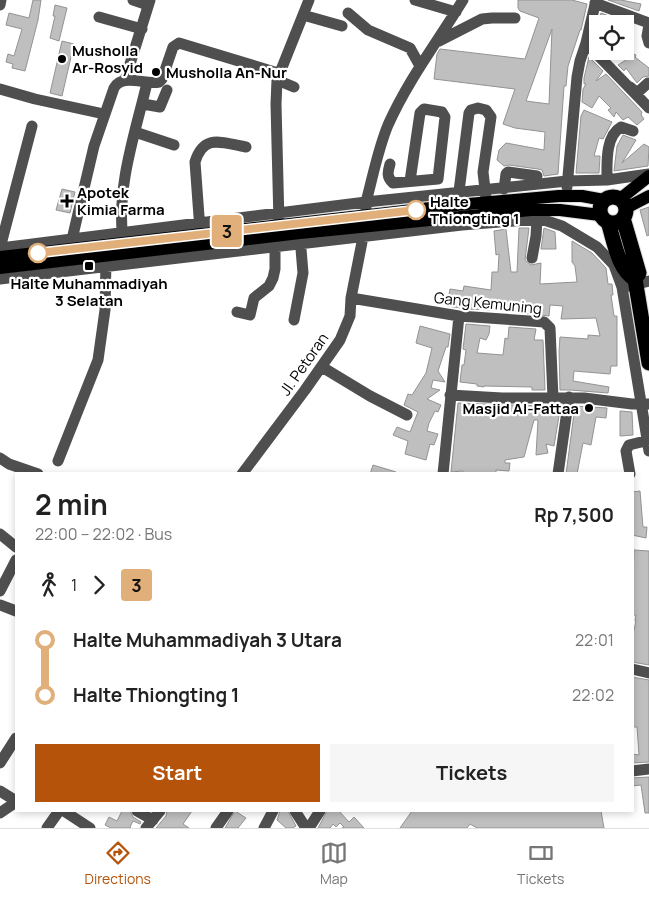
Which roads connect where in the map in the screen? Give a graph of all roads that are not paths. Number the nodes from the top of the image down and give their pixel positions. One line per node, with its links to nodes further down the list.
1 (2, 0): 8 (street)
2 (133, 0): 6 (street)
3 (309, 0): 11 (street)
4 (416, 0): 9 (street)
5 (463, 0): 9 (street, Jl. Petoran)
6 (149, 2): 16 (street)
7 (596, 2): 14 (street); 18 (street)
8 (0, 5)
9 (456, 12): 17 (street, Jl. Petoran)
10 (348, 13): 20 (street)
11 (303, 15): 15 (street); 21 (street)
12 (99, 17): 16 (street)
13 (515, 18): 17 (street)
14 (649, 24): 19 (street)
15 (342, 26)
16 (142, 29): 22 (street)
17 (438, 42): 20 (street, Jl. Petoran)
18 (586, 43): 25 (street); 43 (street)
19 (649, 44)
20 (420, 66): 52 (street, Jl. Petoran)
21 (278, 76): 23 (street); 26 (street); 60 (street)
22 (124, 80): 23 (street); 31 (street)
23 (147, 83): 29 (street)
24 (648, 83): 25 (street)
25 (625, 84): 30 (street)
26 (294, 87)
27 (0, 88): 31 (street)
28 (167, 90): 29 (street)
29 (143, 104): 34 (street)
30 (649, 108)
31 (104, 114): 63 (street)
32 (32, 126): 64 (street)
33 (633, 131): 41 (street)
34 (135, 132): 35 (street); 61 (street)
35 (174, 145)
36 (246, 147): 59 (street)
37 (390, 164): 44 (street)
38 (649, 175): 41 (street); 53 (main road)
39 (537, 176): 45 (street)
40 (438, 179): 42 (street); 42 (street); 46 (street)
41 (607, 180): 43 (street)
42 (410, 181): 44 (street)
43 (567, 181): 45 (street); 48 (street)
44 (393, 183): 50 (street)
45 (504, 188): 47 (street)
46 (439, 195): 50 (street); 54 (street)
47 (486, 196): 48 (main road); 54 (main road); 54 (street)
48 (566, 196): 51 (main road)
49 (649, 196): 53 (main road)
50 (386, 200): 52 (street)
51 (604, 200): 53 (highway); 57 (highway)
52 (366, 202): 58 (street, Jl. Petoran); 60 (street)
53 (623, 208): 57 (highway); 68 (highway)
54 (460, 210): 55 (main road); 58 (main road)
55 (497, 218): 56 (street); 57 (main road)
56 (537, 219): 65 (street); 68 (street)
57 (606, 222): 68 (highway)
58 (364, 227): 60 (main road); 62 (main road); 69 (street, Jl. Petoran)
59 (200, 229): 60 (main road); 61 (main road)
60 (277, 231): 62 (main road); 66 (main road); 70 (street)
61 (123, 238): 63 (main road)
62 (300, 239): 72 (street)
63 (73, 244): 64 (main road)
64 (0, 258): 66 (main road)
65 (532, 258)
66 (105, 262): 67 (street); 82 (street)
67 (0, 279)
68 (636, 283): 73 (highway)
69 (351, 298): 71 (street, Gang Kemuning); 74 (street, Jl. Petoran)
70 (237, 312)
71 (459, 316): 75 (street); 76 (street, Gang Kemuning)
72 (294, 320)
73 (643, 354): 78 (street)
74 (322, 367): 79 (street); 84 (street, Jl. Petoran)
75 (450, 395): 76 (street); 85 (street)
76 (553, 398): 77 (street)
77 (570, 398): 78 (street); 86 (street)
78 (645, 404): 80 (street)
79 (407, 415)
80 (649, 444): 87 (street)
81 (0, 458): 83 (street)
82 (58, 462)
83 (32, 472)
84 (243, 472)
85 (443, 472)
86 (558, 472)
87 (630, 472)
88 (0, 534): 89 (street)
89 (15, 546)
90 (15, 562): 91 (street)
91 (0, 590)
92 (0, 605): 93 (street)
93 (15, 611)
94 (634, 670): 95 (street)
95 (649, 674)
96 (15, 740): 97 (street)
97 (0, 764)
98 (649, 769): 99 (street)
99 (634, 771)
100 (0, 791): 101 (street)
101 (15, 801)
102 (15, 803): 110 (street)
103 (58, 812): 112 (street)
104 (66, 812): 113 (street)
105 (139, 812): 111 (street)
106 (227, 812): 114 (street)
107 (272, 812): 115 (street)
108 (296, 812): 116 (street)
109 (319, 812): 116 (street)
110 (0, 813)
111 (153, 820)
112 (47, 828)
113 (90, 828)
114 (216, 828)
115 (264, 828)
116 (308, 828)

